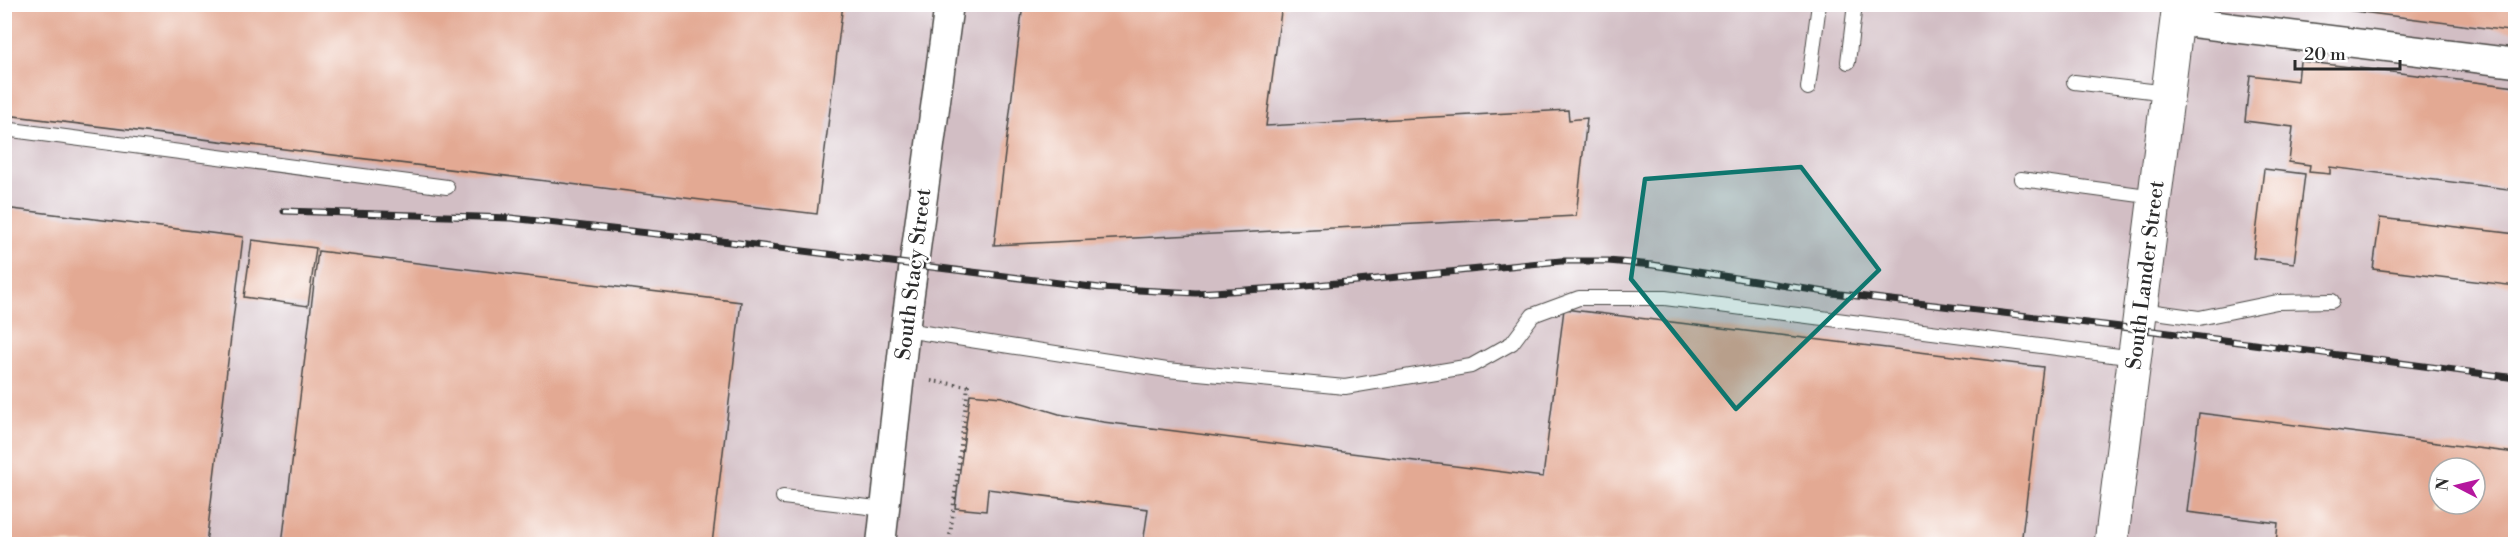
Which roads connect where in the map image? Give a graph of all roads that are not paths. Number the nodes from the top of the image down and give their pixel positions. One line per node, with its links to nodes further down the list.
1 (949, 4): 16 (street, South Stacy Street)
2 (1819, 4): 8 (lane)
3 (1855, 4): 5 (lane)
4 (2178, 13): 6 (street); 9 (main road, South Lander Street)
5 (1848, 62)
6 (2516, 63)
7 (2074, 82): 9 (lane)
8 (1808, 88)
9 (2168, 93): 13 (main road, South Lander Street)
10 (4, 129): 12 (lane)
11 (2021, 179): 13 (lane)
12 (447, 187)
13 (2155, 197): 15 (main road, South Lander Street)
14 (2332, 301): 15 (lane)
15 (2141, 310): 17 (main road, South Lander Street)
16 (905, 330): 17 (lane); 19 (street, South Stacy Street)
17 (2135, 358): 21 (main road, South Lander Street)
18 (783, 497): 19 (lane)
19 (885, 509): 20 (street, South Stacy Street)
20 (881, 544)
21 (2111, 544)

